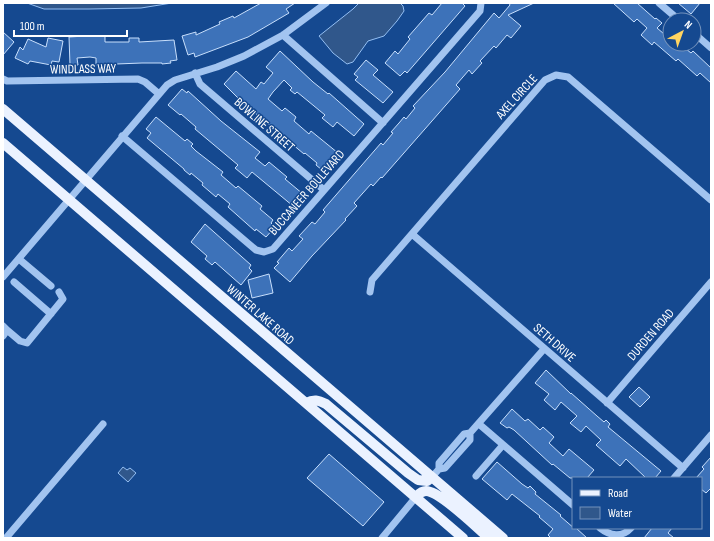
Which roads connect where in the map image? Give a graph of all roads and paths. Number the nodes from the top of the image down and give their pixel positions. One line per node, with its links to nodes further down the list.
1 (326, 3): 5 (street)
2 (481, 3): 12 (street, BUCCANEER BOULEVARD)
3 (659, 3): 4 (street)
4 (670, 12)
5 (283, 35): 8 (street); 12 (street)
6 (702, 40): 7 (street)
7 (711, 48)
8 (195, 73): 10 (street); 16 (street, BOWLINE STREET)
9 (3, 79): 10 (street, WINDLASS WAY)
10 (159, 94): 13 (street)
11 (3, 109): 15 (main road, WINTER LAKE ROAD)
12 (382, 123): 16 (street, BUCCANEER BOULEVARD)
13 (122, 136): 15 (street); 16 (street, BUCCANEER BOULEVARD)
14 (3, 143): 17 (main road)
15 (86, 181): 17 (street); 38 (main road, WINTER LAKE ROAD)
16 (324, 190)
17 (69, 200): 20 (street); 30 (main road)
18 (711, 200): 19 (street, AXEL CIRCLE)
19 (412, 234): 26 (street, AXEL CIRCLE); 29 (street, SETH DRIVE)
20 (19, 258): 21 (street); 24 (street)
21 (3, 278)
22 (14, 282): 27 (street)
23 (711, 282): 31 (street, DURDEN ROAD)
24 (51, 286)
25 (59, 292): 27 (street)
26 (370, 292)
27 (51, 314): 28 (street)
28 (4, 331)
29 (544, 349): 31 (street, SETH DRIVE); 33 (street)
30 (306, 403): 38 (main road); 40 (main road)
31 (607, 403): 36 (street, SETH DRIVE)
32 (103, 424): 45 (street)
33 (478, 424): 35 (street); 38 (street)
34 (711, 435): 36 (street)
35 (503, 445): 37 (street); 41 (street)
36 (683, 468): 39 (street)
37 (476, 476)
38 (432, 477): 48 (main road, WINTER LAKE ROAD)
39 (675, 477)
40 (416, 497): 44 (street); 46 (main road); 47 (main road)
41 (572, 504)
42 (601, 529): 43 (street)
43 (630, 529)
44 (385, 537)
45 (6, 538)
46 (463, 538)
47 (489, 538)
48 (502, 538)

